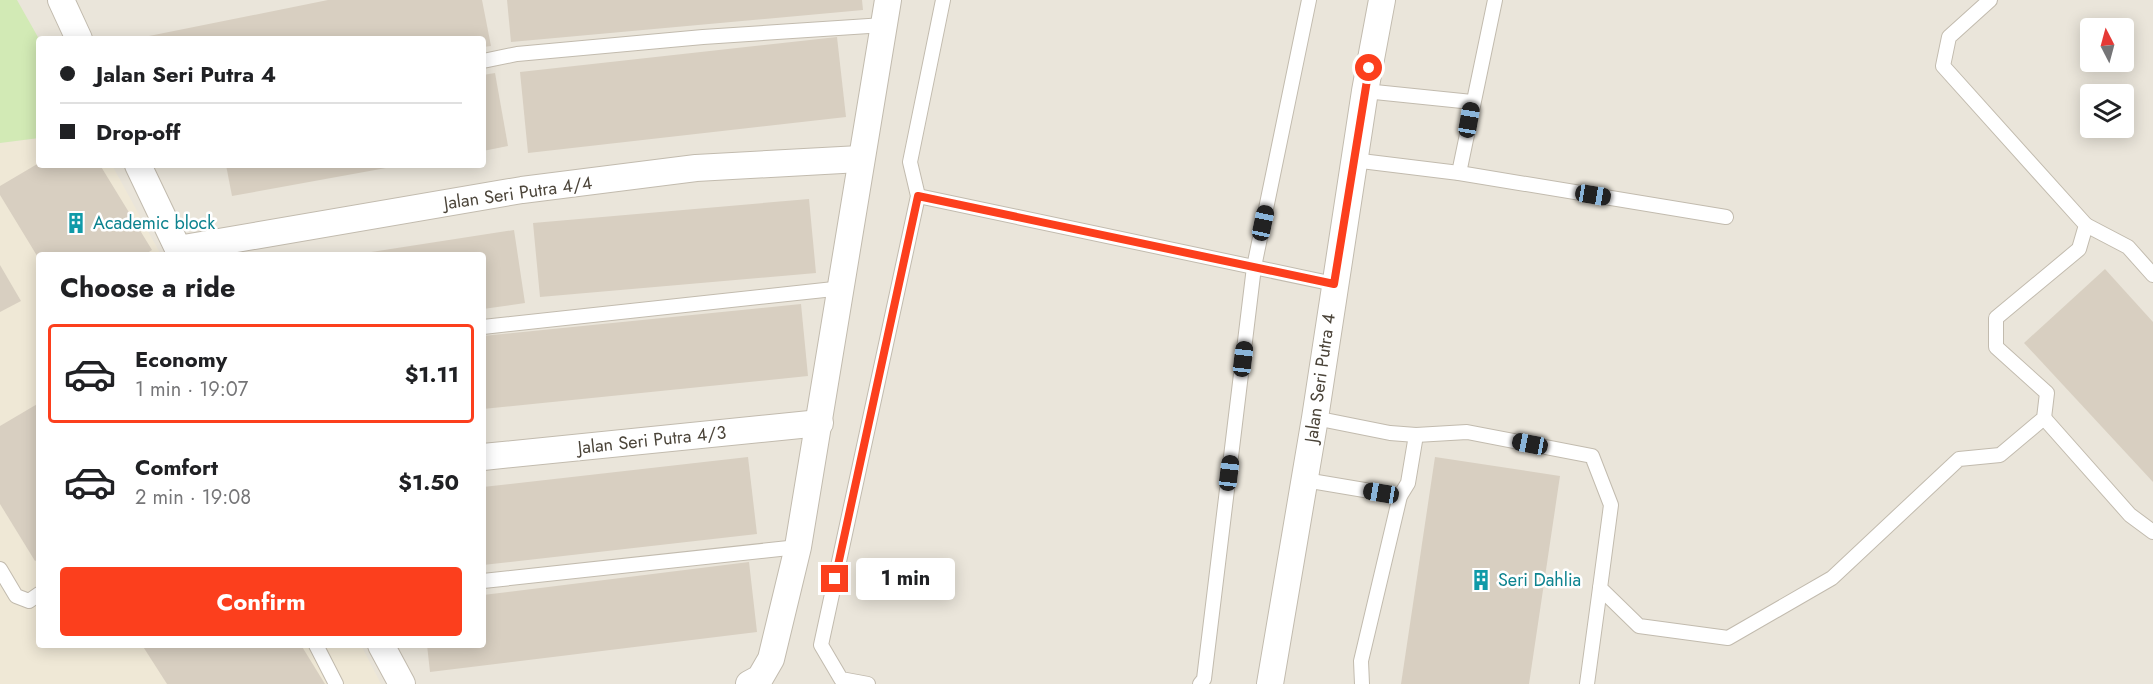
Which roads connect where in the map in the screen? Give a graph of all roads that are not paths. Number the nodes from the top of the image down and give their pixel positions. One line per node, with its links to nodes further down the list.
1 (60, 0): 9 (street)
2 (888, 0): 8 (street)
3 (943, 0): 17 (lane)
4 (1309, 0): 21 (lane)
5 (1382, 0): 11 (street, Jalan Seri Putra 4)
6 (1495, 0): 12 (lane)
7 (1989, 0): 19 (lane)
8 (884, 25): 10 (lane); 13 (street)
9 (78, 36)
10 (486, 60)
11 (1365, 91): 12 (lane); 14 (street, Jalan Seri Putra 4)
12 (1472, 102): 16 (lane)
13 (860, 159): 20 (street, Jalan Seri Putra 4/4); 24 (street)
14 (1353, 160): 16 (lane); 23 (street, Jalan Seri Putra 4)
15 (139, 168): 20 (street)
16 (1459, 173): 18 (lane)
17 (918, 196): 21 (lane); 44 (lane)
18 (1726, 217)
19 (2086, 225): 22 (lane); 27 (lane)
20 (179, 252)
21 (1254, 267): 23 (lane); 45 (lane)
22 (2153, 275)
23 (1334, 284): 26 (street, Jalan Seri Putra 4)
24 (843, 288): 25 (lane); 28 (street)
25 (486, 327)
26 (1315, 418): 29 (lane); 31 (street, Jalan Seri Putra 4)
27 (2043, 418): 33 (lane); 37 (lane)
28 (820, 423): 30 (street, Jalan Seri Putra 4/3); 34 (street)
29 (1416, 435): 32 (lane); 37 (lane)
30 (486, 457)
31 (1305, 480): 32 (lane); 46 (street, Jalan Seri Putra 4)
32 (1400, 496): 47 (lane)
33 (2153, 532)
34 (798, 547): 36 (lane); 43 (street)
35 (0, 569): 38 (lane)
36 (486, 581)
37 (1600, 588): 48 (lane)
38 (36, 596)
39 (318, 648): 41 (lane)
40 (383, 648): 42 (street)
41 (336, 684)
42 (402, 684)
43 (749, 684)
44 (868, 684)
45 (1200, 684)
46 (1270, 684)
47 (1362, 684)
48 (1587, 684)

